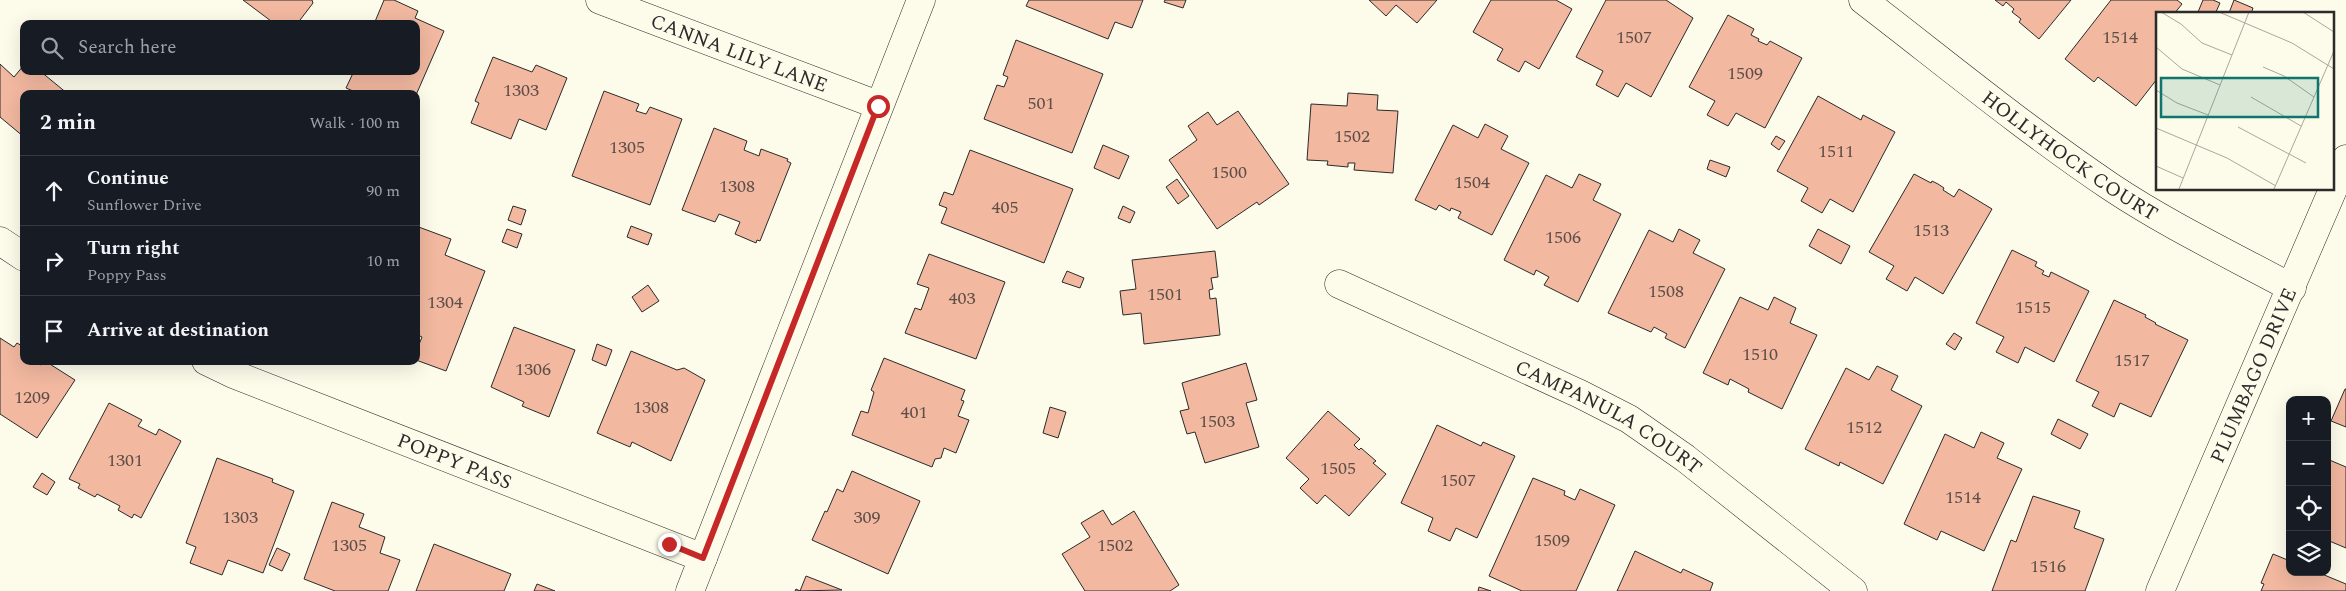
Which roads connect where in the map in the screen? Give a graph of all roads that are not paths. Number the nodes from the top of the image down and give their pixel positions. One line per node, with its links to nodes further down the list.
1 (600, 0): 4 (street, CANNA LILY LANE)
2 (922, 0): 4 (street)
3 (1863, 0): 11 (street, HOLLYHOCK COURT)
4 (878, 106): 13 (street)
5 (2346, 159): 6 (street, PLUMBAGO DRIVE)
6 (2334, 188)
7 (2333, 190): 11 (street, PLUMBAGO DRIVE)
8 (0, 241): 9 (street)
9 (20, 254)
10 (1339, 284): 15 (street, CAMPANULA COURT)
11 (2292, 288): 16 (street, PLUMBAGO DRIVE)
12 (214, 365): 13 (street, POPPY PASS)
13 (703, 558): 14 (street)
14 (690, 591)
15 (1853, 591)
16 (2160, 591)

